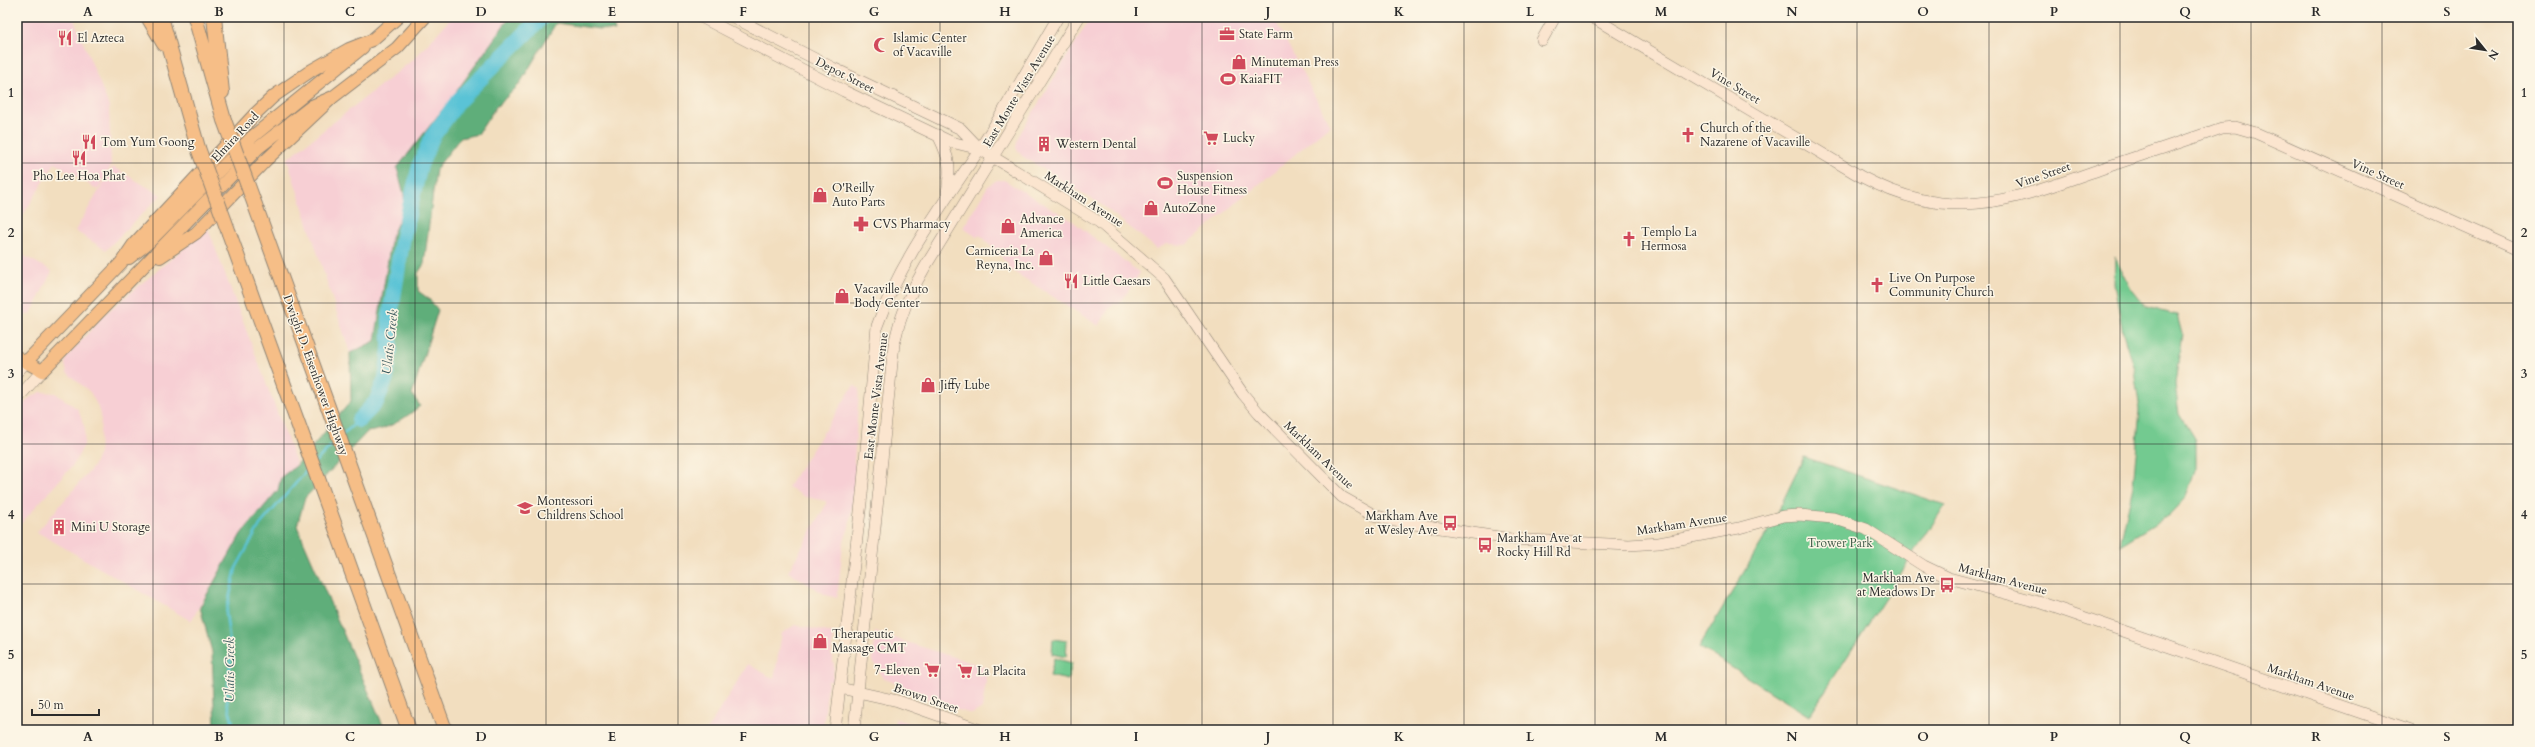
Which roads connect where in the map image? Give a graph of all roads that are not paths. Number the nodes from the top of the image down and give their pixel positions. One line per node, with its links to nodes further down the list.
1 (148, 17): 16 (highway)
2 (161, 17): 16 (highway)
3 (195, 17): 17 (highway, Dwight D. Eisenhower Highway)
4 (214, 17): 17 (highway)
5 (398, 17): 15 (main road, Elmira Road)
6 (425, 17): 25 (main road, Elmira Road)
7 (701, 17): 18 (street, Depot Street)
8 (733, 17): 19 (street, Depot Street)
9 (1058, 17): 19 (street, East Monte Vista Avenue)
10 (1545, 17): 12 (street)
11 (1548, 17): 12 (street)
12 (1554, 17)
13 (1592, 17): 22 (street, Vine Street)
14 (1078, 18): 20 (street, East Monte Vista Avenue)
15 (372, 40): 23 (main road, Elmira Road); 23 (main road, Elmira Road)
16 (171, 56): 30 (highway, bridge)
17 (224, 120): 31 (highway, Dwight D. Eisenhower Highway, bridge)
18 (938, 135): 19 (street, Depot Street); 21 (street)
19 (980, 149): 20 (street, Depot Street); 21 (street, East Monte Vista Avenue)
20 (994, 157): 29 (street, East Monte Vista Avenue); 35 (street, Markham Avenue)
21 (947, 197): 28 (street, East Monte Vista Avenue)
22 (2518, 250)
23 (121, 263): 24 (main road, Elmira Road)
24 (21, 360): 25 (main road); 26 (street, Elmira Road)
25 (42, 371): 27 (street, Elmira Road)
26 (17, 372)
27 (17, 400)
28 (840, 688): 29 (street, Brown Street); 32 (street, East Monte Vista Avenue)
29 (858, 691): 33 (street, East Monte Vista Avenue); 34 (street, Brown Street)
30 (409, 730)
31 (445, 730)
32 (835, 730)
33 (854, 730)
34 (980, 730)
35 (2411, 730)

